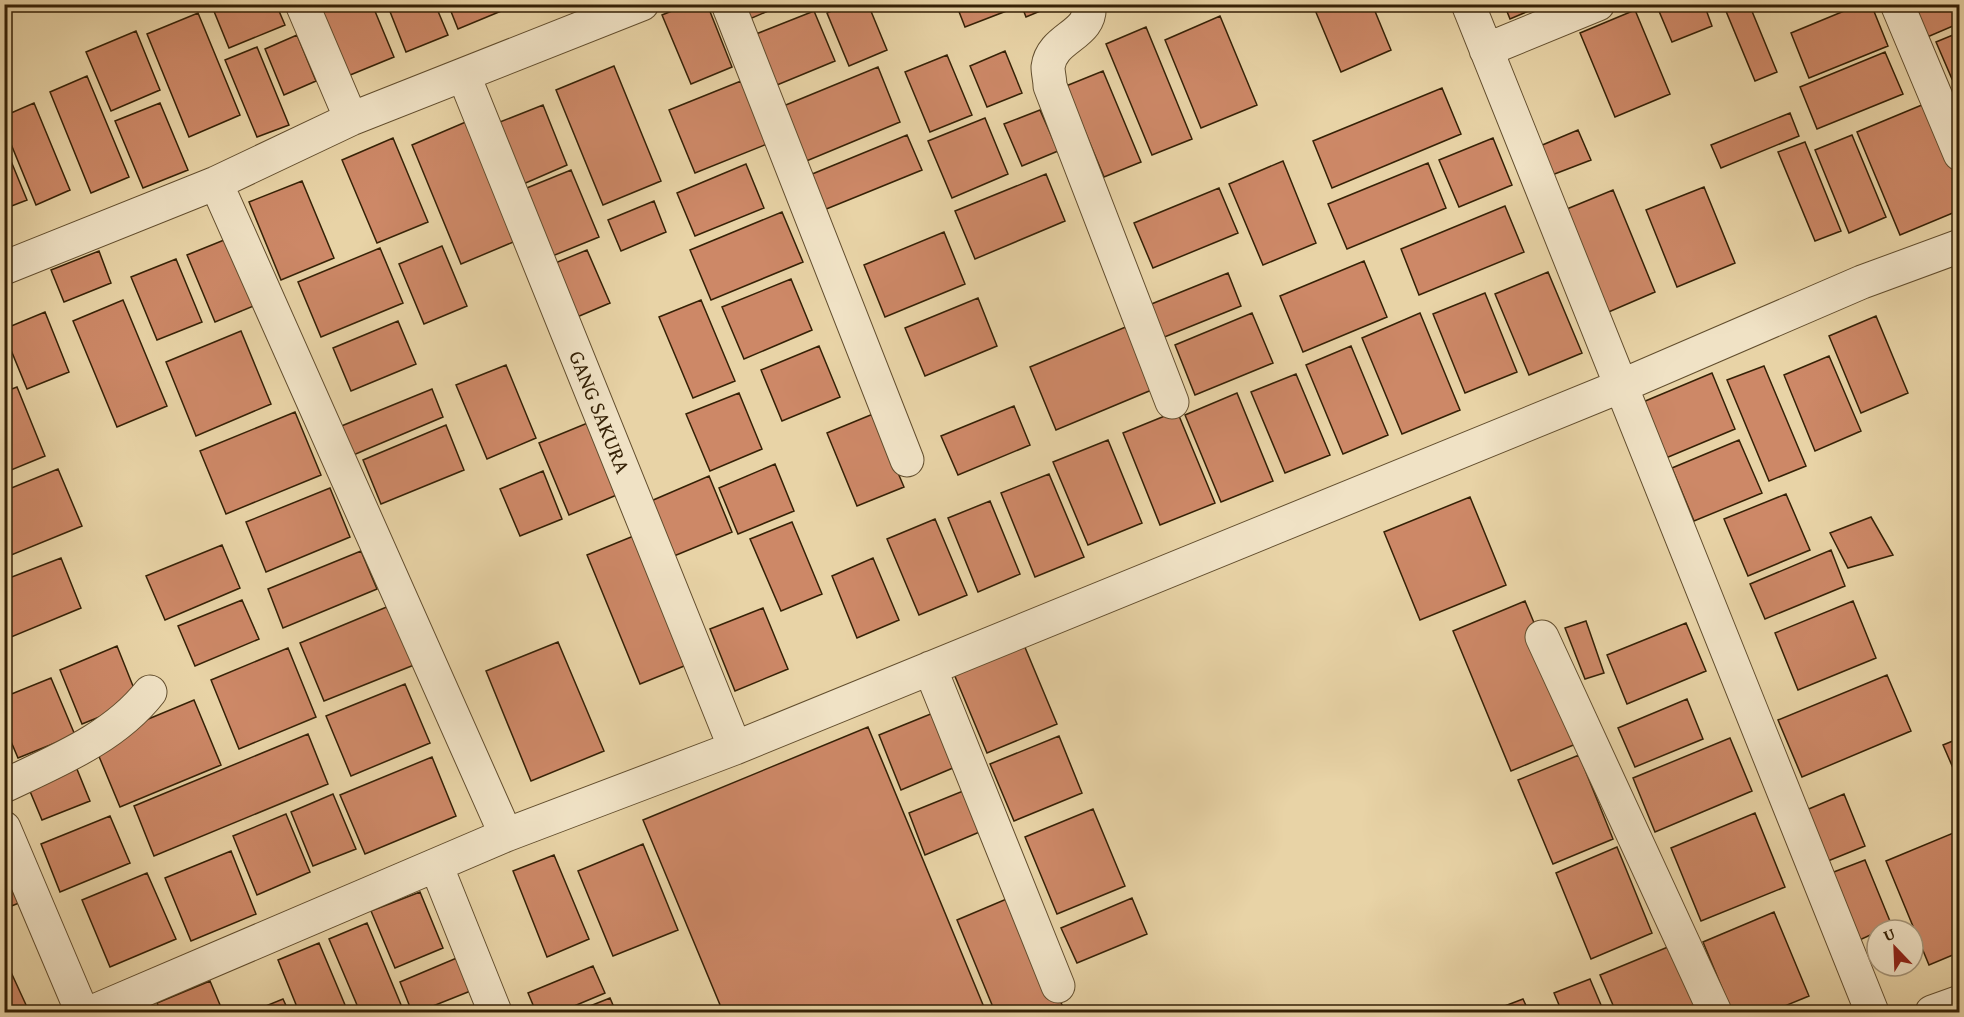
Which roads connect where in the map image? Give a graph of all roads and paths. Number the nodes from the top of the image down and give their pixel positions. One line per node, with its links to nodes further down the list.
1 (302, 4): 10 (street)
2 (642, 4): 9 (street)
3 (728, 4): 17 (street)
4 (1089, 4): 16 (street)
5 (1468, 4): 8 (street)
6 (1598, 4): 8 (street)
7 (1897, 4): 11 (street)
8 (1486, 50): 15 (street)
9 (464, 76): 10 (street); 21 (street, GANG SAKURA)
10 (351, 119): 12 (street)
11 (1959, 154)
12 (216, 183): 14 (street); 24 (street)
13 (1959, 246): 15 (street)
14 (4, 268)
15 (1621, 386): 19 (street); 32 (street)
16 (1173, 402)
17 (908, 460)
18 (1542, 637): 31 (street)
19 (930, 668): 21 (street); 26 (street)
20 (150, 692): 22 (street)
21 (735, 748): 24 (street)
22 (4, 786)
23 (4, 828): 28 (street)
24 (507, 835): 25 (street)
25 (435, 865): 29 (street); 30 (street)
26 (1058, 986)
27 (1959, 1002): 33 (street)
28 (82, 1012)
29 (92, 1012)
30 (495, 1012)
31 (1715, 1012)
32 (1872, 1012)
33 (1932, 1012)

